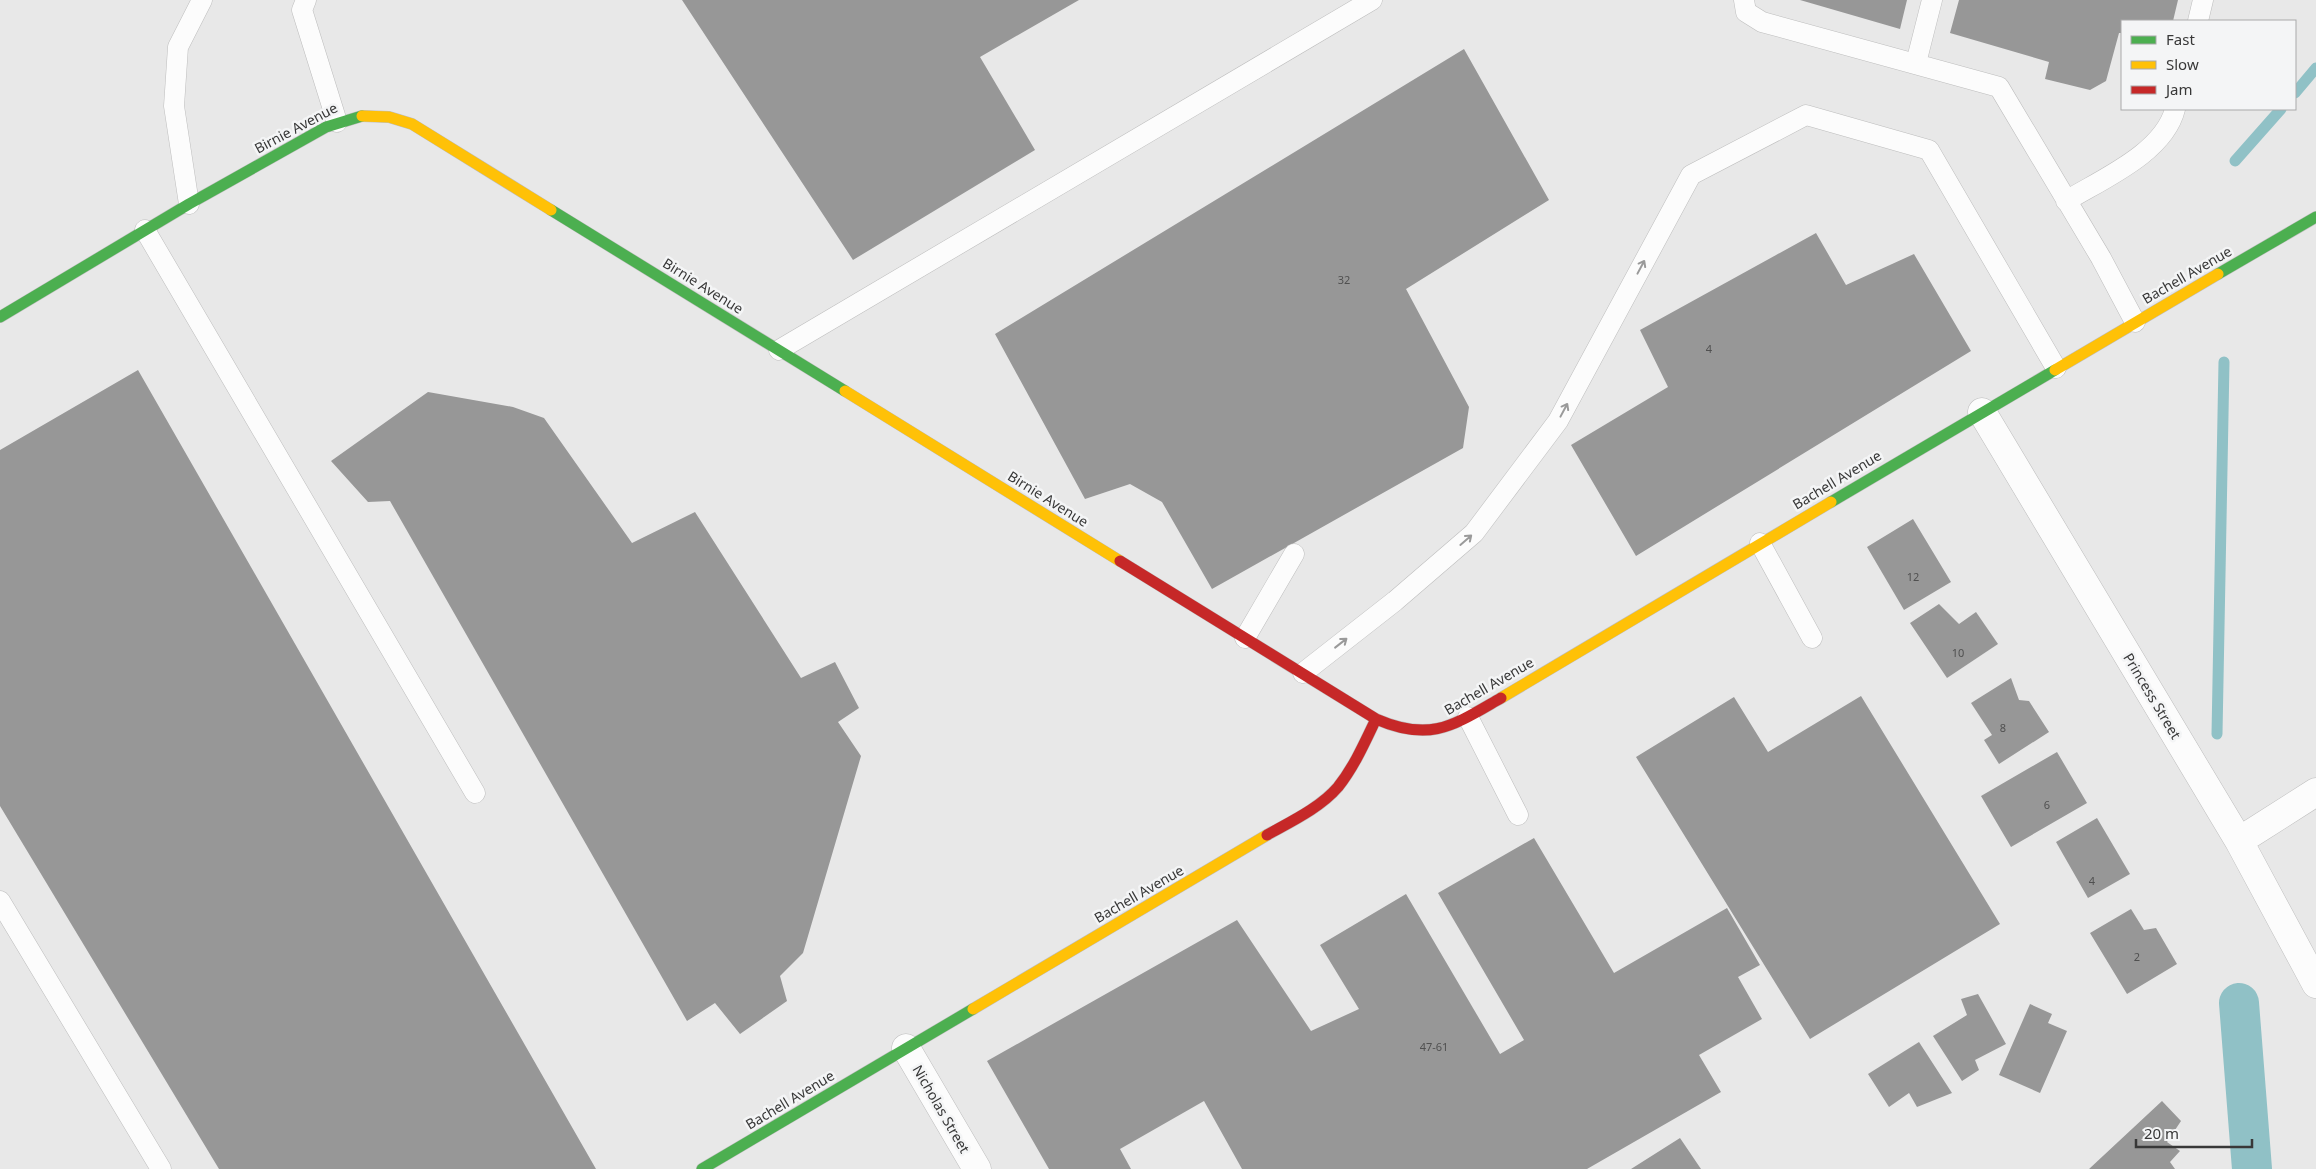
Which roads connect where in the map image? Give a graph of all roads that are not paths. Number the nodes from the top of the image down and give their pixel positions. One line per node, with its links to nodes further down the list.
1 (202, 0): 12 (lane)
2 (306, 0): 10 (lane)
3 (1372, 0): 17 (lane)
4 (1744, 0): 8 (lane)
5 (1932, 0): 8 (lane)
6 (2203, 0): 7 (lane)
7 (2198, 20)
8 (1916, 64): 11 (lane)
9 (2175, 110): 11 (lane)
10 (337, 122): 12 (main road, Birnie Avenue); 17 (main road, Birnie Avenue)
11 (2066, 201): 16 (lane)
12 (189, 204): 14 (main road, Birnie Avenue)
13 (2316, 217): 16 (main road, Bachell Avenue)
14 (145, 230): 15 (main road, Birnie Avenue); 28 (lane)
15 (0, 317)
16 (2136, 322): 18 (main road, Bachell Avenue)
17 (778, 350): 22 (main road, Birnie Avenue)
18 (2056, 368): 19 (main road, Bachell Avenue); 24 (lane, one-way to 18)
19 (1982, 412): 20 (main road, Bachell Avenue); 30 (street, Princess Street)
20 (1760, 543): 23 (lane); 25 (main road, Bachell Avenue)
21 (1294, 554): 22 (lane)
22 (1245, 638): 24 (main road, Birnie Avenue)
23 (1812, 638)
24 (1303, 673): 26 (main road, Birnie Avenue)
25 (1468, 717): 26 (main road, Bachell Avenue); 29 (lane)
26 (1376, 719): 33 (main road, Bachell Avenue)
27 (2316, 792): 30 (street)
28 (475, 793)
29 (1518, 815)
30 (2239, 841): 32 (street, Princess Street)
31 (0, 901): 34 (lane)
32 (2316, 984)
33 (906, 1048): 35 (main road, Bachell Avenue); 36 (street, Nicholas Street)
34 (161, 1169)
35 (702, 1169)
36 (977, 1169)

